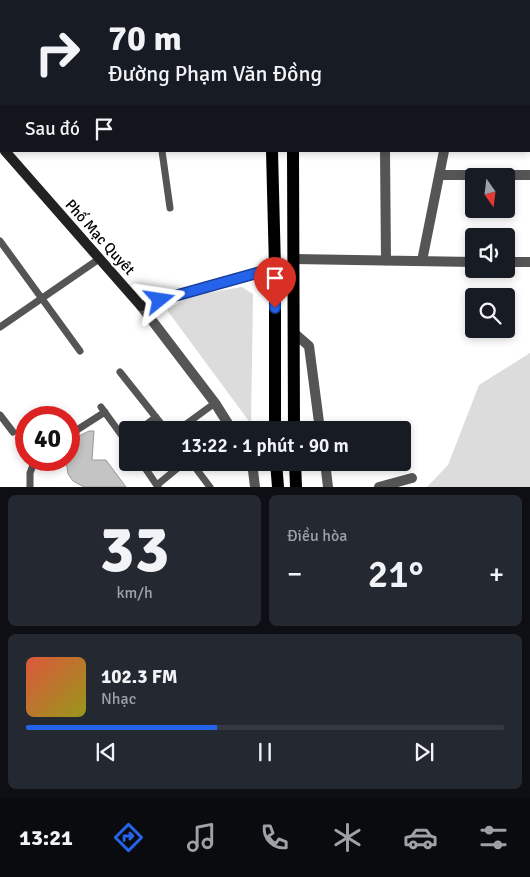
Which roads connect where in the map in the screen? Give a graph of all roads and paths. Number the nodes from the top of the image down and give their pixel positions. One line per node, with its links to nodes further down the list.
1 (4, 152): 11 (street, Phố Mạc Quyêt)
2 (162, 152): 9 (lane)
3 (272, 152): 18 (main road)
4 (294, 152): 12 (main road)
5 (385, 152): 13 (street)
6 (444, 152): 7 (street)
7 (440, 175): 8 (street); 14 (street)
8 (530, 175)
9 (170, 208)
10 (0, 241): 19 (lane)
11 (99, 259): 19 (lane); 20 (street, Phố Mạc Quyêt)
12 (294, 259): 13 (street); 22 (main road)
13 (386, 261): 14 (street)
14 (422, 262): 15 (street)
15 (465, 262)
16 (515, 262): 17 (street)
17 (530, 262)
18 (275, 268): 20 (street); 32 (main road)
19 (42, 299): 21 (lane); 23 (lane)
20 (141, 306): 25 (street)
21 (0, 327)
22 (294, 333): 33 (main road); 34 (street)
23 (80, 351)
24 (120, 372): 27 (lane)
25 (215, 403): 30 (lane); 31 (street)
26 (0, 415): 37 (lane)
27 (156, 416): 28 (lane); 29 (lane)
28 (150, 421)
29 (160, 421)
30 (190, 421)
31 (226, 421)
32 (275, 421)
33 (294, 421)
34 (319, 421)
35 (80, 427): 36 (lane)
36 (119, 430)
37 (13, 432)
38 (31, 471): 48 (lane)
39 (147, 471): 47 (lane)
40 (175, 471): 47 (lane)
41 (198, 471): 49 (lane)
42 (253, 471): 50 (street)
43 (277, 471): 51 (main road)
44 (295, 471): 52 (main road)
45 (326, 471): 53 (street)
46 (412, 478): 54 (street)
47 (158, 486)
48 (30, 487)
49 (210, 487)
50 (255, 487)
51 (278, 487)
52 (296, 487)
53 (328, 487)
54 (379, 487)

